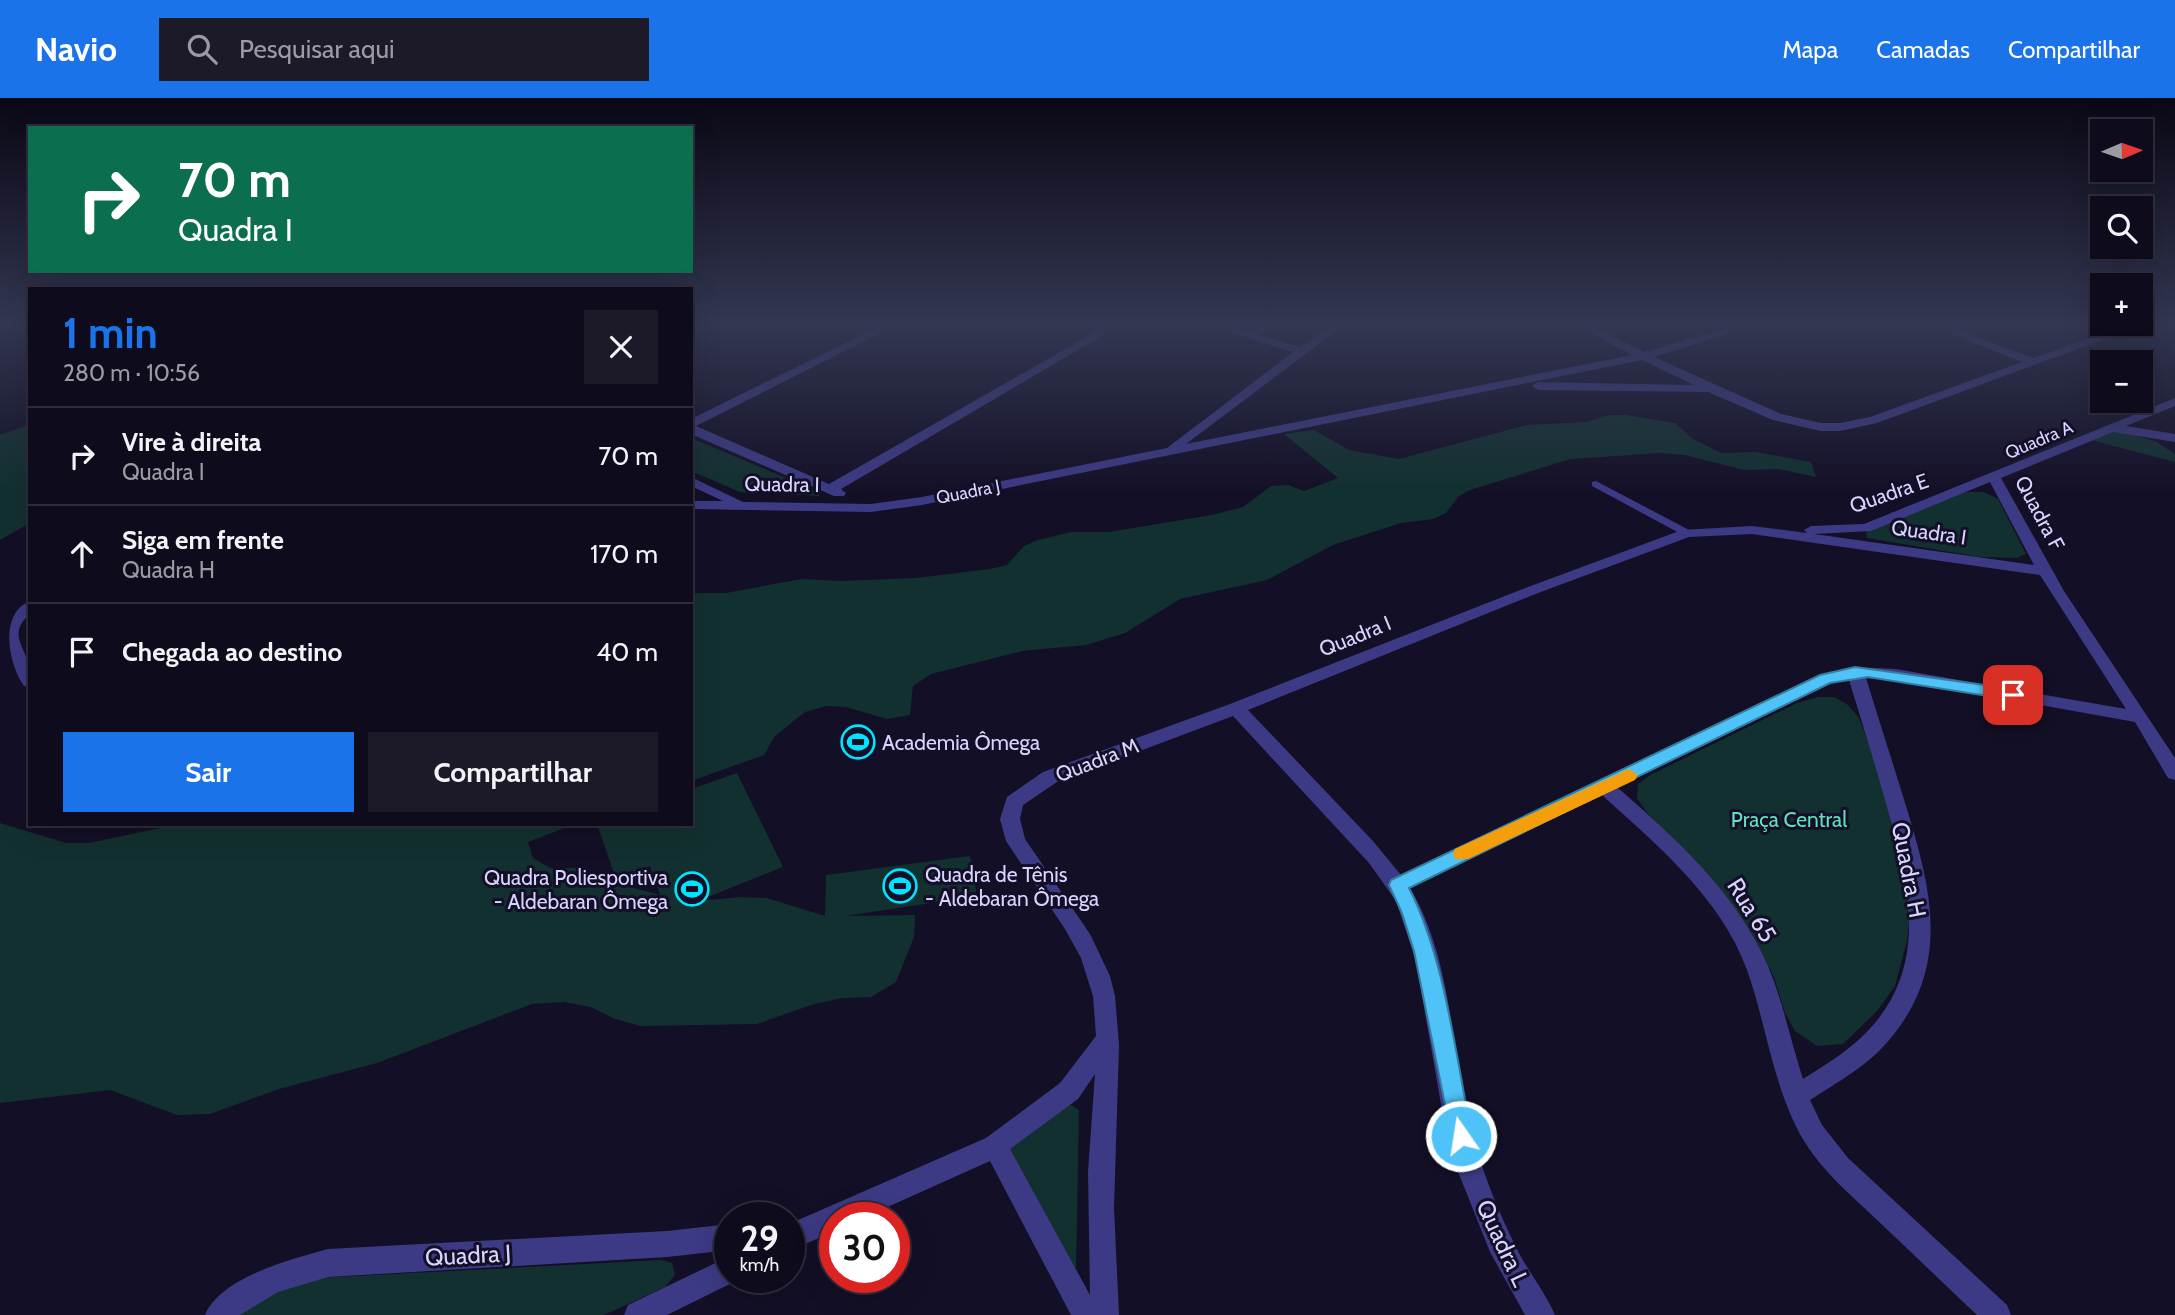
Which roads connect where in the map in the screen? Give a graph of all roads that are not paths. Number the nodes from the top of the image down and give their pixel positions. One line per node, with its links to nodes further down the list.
1 (784, 380): 11 (street)
2 (1020, 380): 19 (street)
3 (1265, 380): 15 (street, Quadra J)
4 (1531, 380): 7 (street)
5 (1692, 380): 8 (street)
6 (1983, 380): 8 (street)
7 (1507, 385): 8 (street); 15 (street)
8 (1713, 390)
9 (2175, 402): 10 (street, Quadra A)
10 (2141, 416): 13 (street, Quadra A); 14 (street)
11 (693, 426)
12 (693, 428): 19 (street)
13 (2112, 428): 14 (street); 16 (street, Quadra A)
14 (2172, 440)
15 (1168, 452): 24 (street, Quadra J)
16 (1994, 477): 20 (street, Quadra E); 21 (street, Quadra F)
17 (693, 482): 23 (street)
18 (1597, 484): 27 (lane)
19 (830, 489): 24 (street)
20 (1964, 489): 21 (street); 25 (street, Quadra E)
21 (2005, 496): 29 (street, Quadra F)
22 (693, 505): 23 (street, Quadra I)
23 (745, 507): 24 (street, Quadra I)
24 (871, 508)
25 (1866, 528): 26 (street, Quadra E); 28 (street)
26 (1752, 530): 27 (street, Quadra I); 28 (street, Quadra I)
27 (1687, 533): 33 (street, Quadra I)
28 (1885, 549): 29 (street, Quadra I)
29 (2045, 571): 34 (street)
30 (28, 608): 32 (street)
31 (1855, 672): 34 (street); 36 (street); 39 (street, Quadra H)
32 (28, 678)
33 (1236, 708): 37 (street); 38 (street, Quadra M)
34 (2141, 717): 35 (street)
35 (2175, 773)
36 (1605, 787): 37 (street); 39 (street, Rua 65)
37 (1398, 885): 48 (street, Quadra L)
38 (1106, 1040): 40 (street); 47 (street, Quadra M)
39 (1796, 1096): 49 (street)
40 (995, 1146): 41 (street); 46 (street)
41 (867, 1202)
42 (714, 1239): 44 (street, Quadra J)
43 (714, 1277): 45 (street)
44 (219, 1315)
45 (638, 1315)
46 (1086, 1315)
47 (1105, 1315)
48 (1541, 1315)
49 (1997, 1315)

